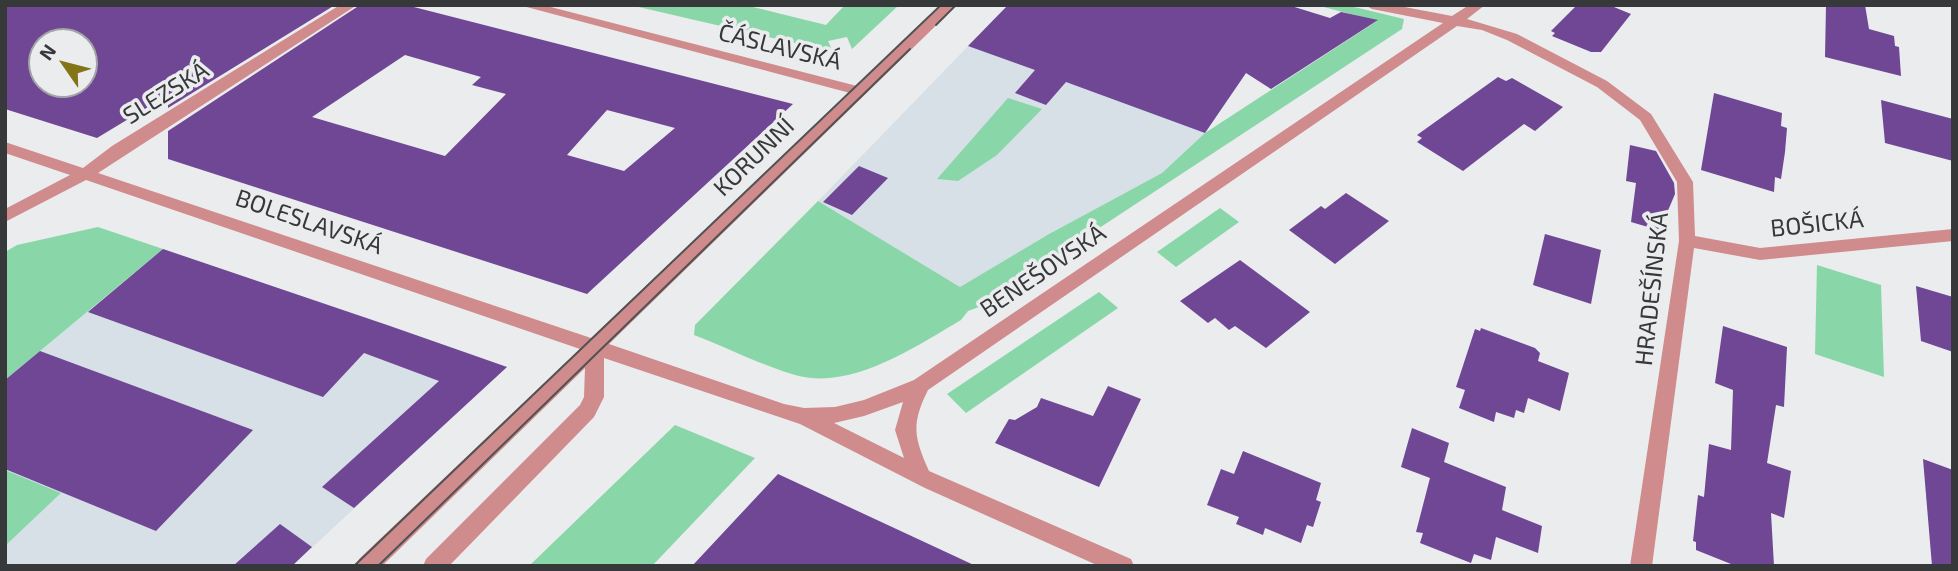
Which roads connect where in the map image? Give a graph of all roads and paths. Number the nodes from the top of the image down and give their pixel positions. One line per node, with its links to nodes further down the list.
1 (350, 5): 9 (street, SLEZSKÁ)
2 (526, 5): 7 (street, ČÁSLAVSKÁ)
3 (950, 5): 7 (street, KORUNNÍ)
4 (1372, 5): 6 (street, HRADEŠÍNSKÁ)
5 (1478, 5): 6 (street, BENEŠOVSKÁ)
6 (1460, 20): 12 (street, HRADEŠÍNSKÁ); 14 (street, BENEŠOVSKÁ)
7 (860, 91): 13 (street, KORUNNÍ)
8 (5, 147): 9 (street, BOLESLAVSKÁ)
9 (87, 173): 10 (street, SLEZSKÁ); 13 (street, BOLESLAVSKÁ)
10 (5, 216)
11 (1953, 235): 12 (street, BOŠICKÁ)
12 (1686, 240): 20 (street, HRADEŠÍNSKÁ)
13 (595, 347): 15 (street, BENEŠOVSKÁ); 17 (street, KORUNNÍ); 18 (street)
14 (921, 385): 15 (street, BENEŠOVSKÁ); 16 (street)
15 (802, 416): 16 (street)
16 (920, 475): 19 (street)
17 (367, 566)
18 (434, 566)
19 (1123, 566)
20 (1641, 566)

